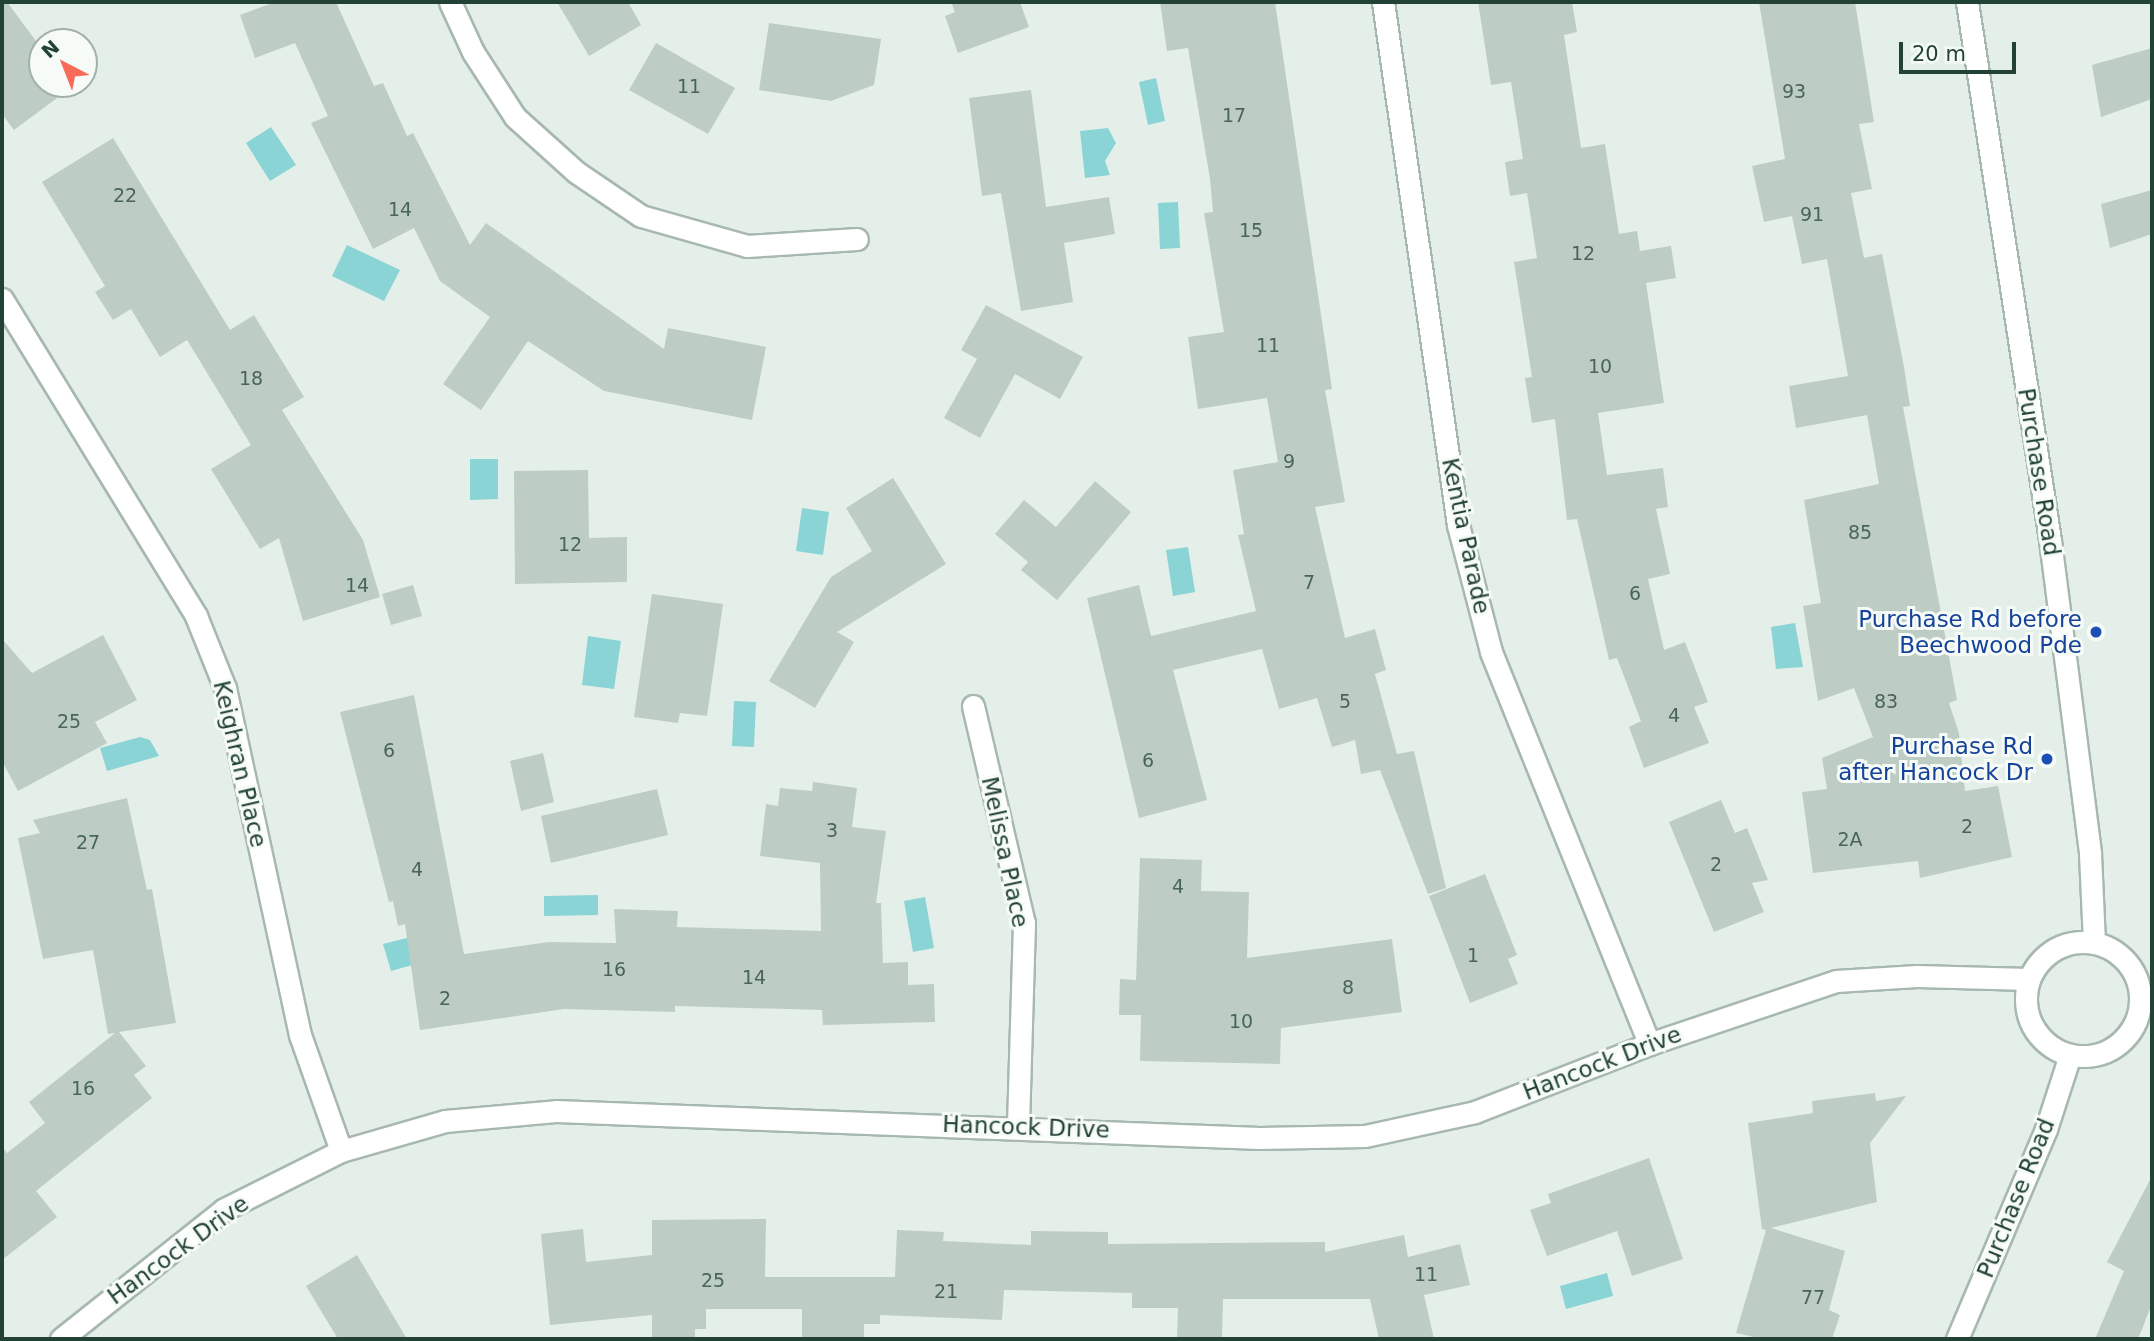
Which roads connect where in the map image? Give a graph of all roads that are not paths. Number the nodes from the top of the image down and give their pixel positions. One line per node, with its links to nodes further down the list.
1 (450, 2): 4 (street)
2 (1383, 2): 10 (street, Kentia Parade)
3 (1966, 2): 7 (street, Purchase Road)
4 (857, 239)
5 (2, 299): 13 (street, Keighran Place)
6 (973, 706): 12 (street, Melissa Place)
7 (2094, 943): 8 (street); 9 (street)
8 (2029, 979): 10 (street, Hancock Drive); 11 (street)
9 (2146, 1000): 11 (street)
10 (1649, 1044): 12 (street, Hancock Drive)
11 (2070, 1055): 15 (street, Purchase Road)
12 (1018, 1126): 13 (street, Hancock Drive)
13 (341, 1151): 14 (street, Hancock Drive)
14 (61, 1339)
15 (1957, 1339)

